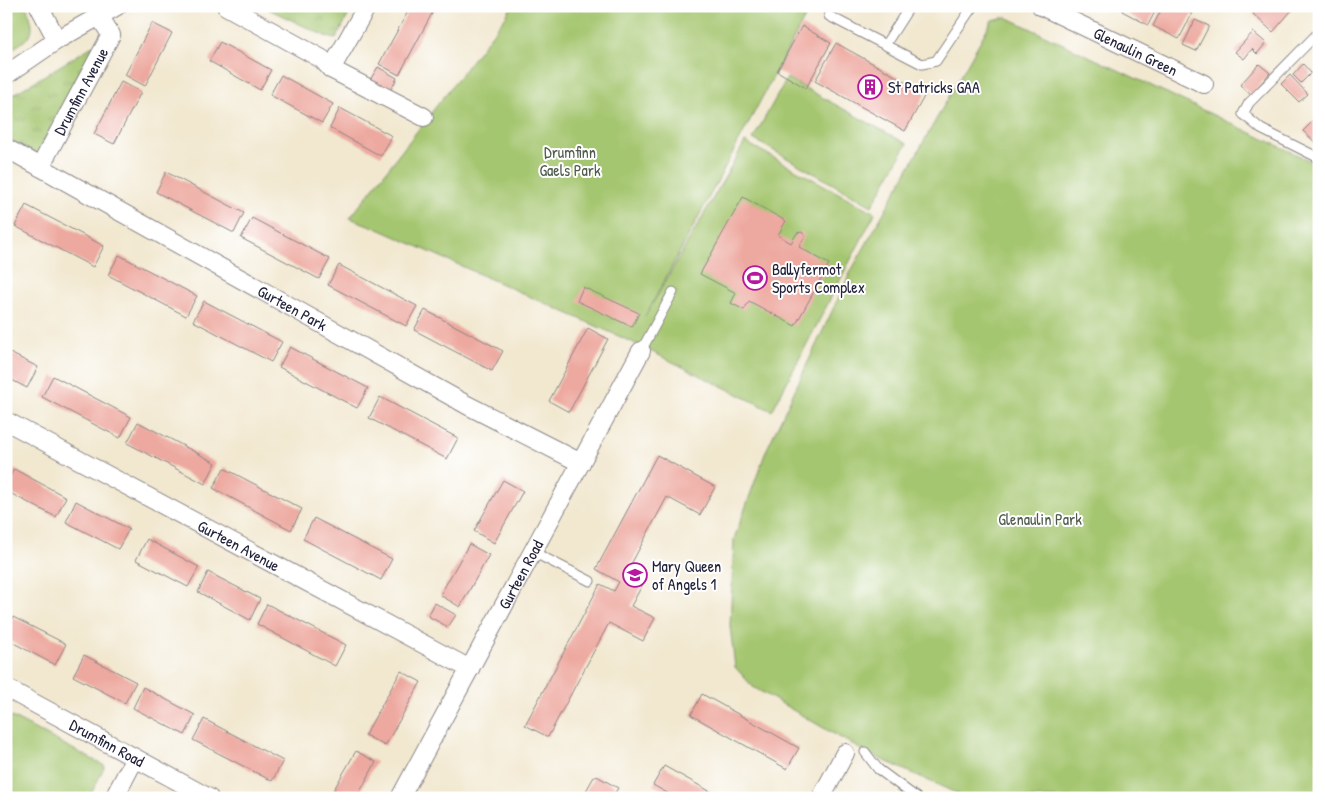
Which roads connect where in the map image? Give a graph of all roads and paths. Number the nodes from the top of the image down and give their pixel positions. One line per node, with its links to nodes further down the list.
1 (39, 6): 11 (street)
2 (117, 6): 9 (street, Drumfinn Avenue)
3 (226, 6): 13 (street)
4 (367, 6): 13 (street)
5 (910, 6): 12 (lane)
6 (973, 6): 12 (lane)
7 (1041, 6): 15 (street, Glenaulin Green)
8 (829, 16): 12 (lane)
9 (100, 17): 11 (street, Drumfinn Avenue); 19 (street, Drumfinn Avenue)
10 (1319, 32): 18 (lane)
11 (57, 40): 14 (street, Drumfinn Avenue)
12 (885, 45)
13 (331, 68): 16 (street)
14 (6, 76)
15 (1204, 84)
16 (424, 117)
17 (6, 148): 19 (street, Gurteen Park)
18 (1319, 158)
19 (40, 167): 23 (street, Gurteen Park)
20 (673, 292): 21 (lane)
21 (641, 351): 23 (street, Gurteen Road)
22 (6, 421): 26 (street, Gurteen Avenue)
23 (581, 462): 24 (street, Gurteen Road)
24 (533, 552): 25 (lane); 26 (street, Gurteen Road)
25 (590, 581)
26 (470, 669): 33 (street, Gurteen Road)
27 (6, 688): 30 (street, Drumfinn Road)
28 (865, 752): 35 (lane)
29 (846, 753): 34 (street)
30 (135, 758): 31 (street); 32 (street, Drumfinn Road)
31 (114, 798)
32 (208, 798)
33 (400, 798)
34 (821, 798)
35 (917, 798)

